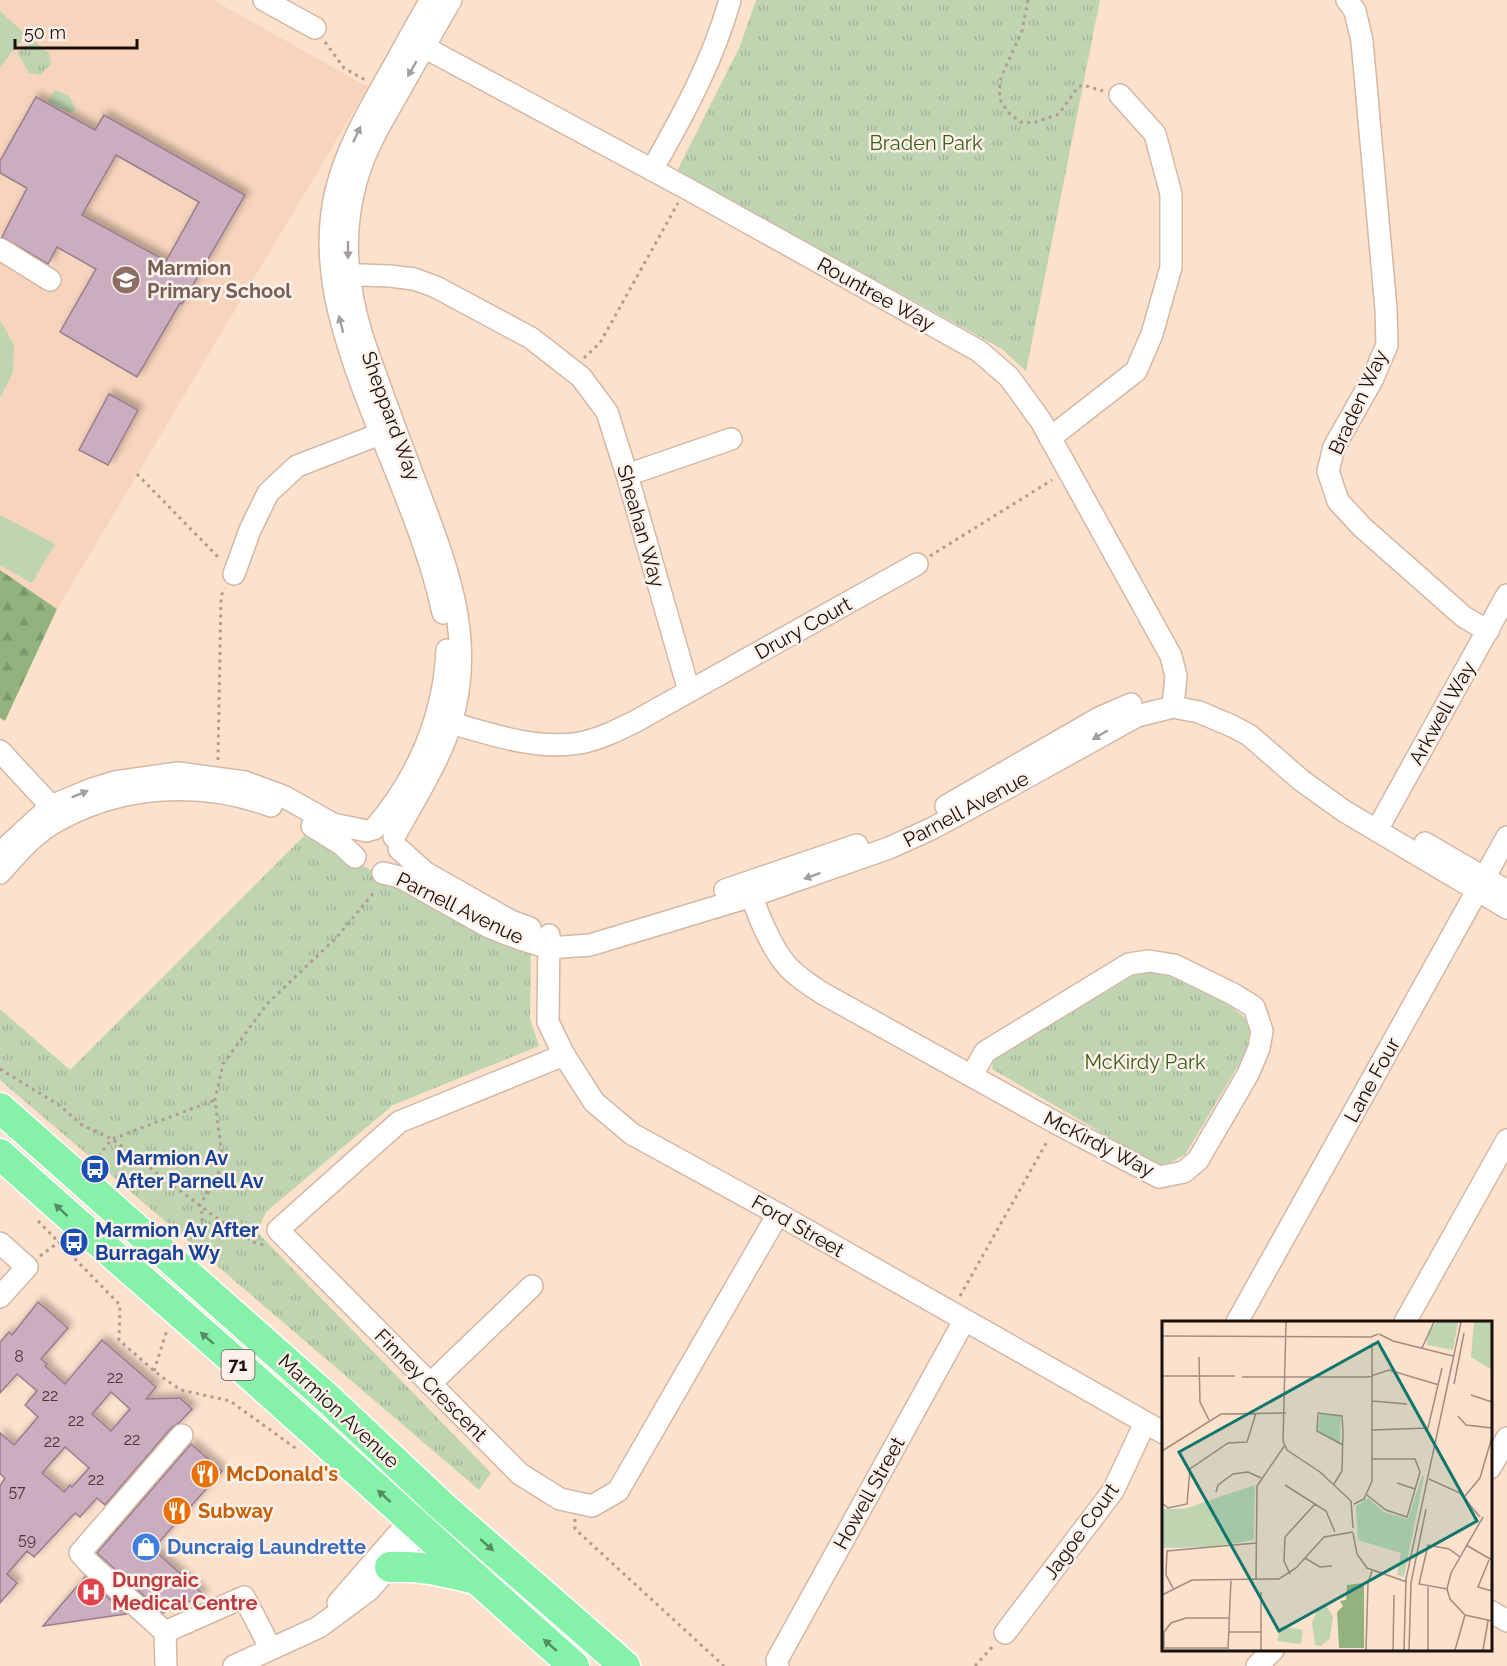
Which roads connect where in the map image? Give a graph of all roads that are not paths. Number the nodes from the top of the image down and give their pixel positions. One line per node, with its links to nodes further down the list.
1 (264, 0): 6 (street)
2 (431, 0): 7 (street, Sheppard Way)
3 (451, 0): 7 (street, Sheppard Way)
4 (730, 0): 9 (street)
5 (1347, 0): 20 (street, Braden Way)
6 (315, 28)
7 (417, 43): 9 (street, Rountree Way); 11 (street, Sheppard Way)
8 (1120, 95): 14 (street)
9 (652, 170): 14 (street, Rountree Way)
10 (0, 249): 12 (street)
11 (341, 277): 13 (street, Sheppard Way, one-way to 11); 16 (street, Sheahan Way); 23 (street, Sheppard Way)
12 (50, 280)
13 (380, 434): 18 (street); 23 (street, Sheppard Way)
14 (1050, 438): 22 (street, Rountree Way)
15 (731, 439): 16 (street)
16 (627, 475): 21 (street, Sheahan Way)
17 (916, 564): 21 (street, Drury Court)
18 (234, 574)
19 (1507, 595): 20 (street, Arkwell Way)
20 (1488, 631): 26 (street, Arkwell Way)
21 (689, 691): 23 (street)
22 (1174, 702): 26 (street, Parnell Avenue); 35 (street, Parnell Avenue)
23 (444, 721): 27 (street, Sheppard Way); 29 (street, Sheppard Way)
24 (0, 751): 25 (street)
25 (55, 814): 27 (street, Parnell Avenue, one-way to 27); 30 (street, Parnell Avenue); 31 (street, Parnell Avenue); 32 (street, Parnell Avenue)
26 (1380, 824): 34 (street, Parnell Avenue)
27 (371, 830): 29 (street, Parnell Avenue); 31 (street)
28 (1507, 837): 34 (street, Lane Four)
29 (397, 843): 33 (street, Parnell Avenue); 38 (street, Parnell Avenue)
30 (0, 853)
31 (356, 857): 33 (street, Parnell Avenue)
32 (0, 873)
33 (393, 876): 38 (street, Parnell Avenue)
34 (1480, 885): 36 (street, Parnell Avenue); 37 (street, Parnell Avenue); 49 (street, Lane Four)
35 (749, 890): 38 (street, Parnell Avenue); 40 (street, McKirdy Way)
36 (1507, 891)
37 (1507, 908)
38 (549, 941): 39 (street, Ford Street)
39 (564, 1055): 44 (street, Ford Street); 51 (street, Finney Crescent)
40 (972, 1075): 40 (street, McKirdy Way)
41 (0, 1108): 57 (highway, Marmion Avenue / 71)
42 (1507, 1140): 50 (street)
43 (0, 1154): 58 (highway, Marmion Avenue / 71, one-way to 43)
44 (778, 1214): 48 (street, Ford Street); 51 (street, Finney Crescent)
45 (0, 1243): 47 (street)
46 (532, 1286): 51 (street)
47 (0, 1297)
48 (957, 1317): 52 (street, Ford Street); 72 (street, Howell Street)
49 (1237, 1321)
50 (1406, 1321)
51 (430, 1384)
52 (1145, 1423): 53 (street, Ford Street); 65 (street, Jagoe Court)
53 (1162, 1432)
54 (182, 1435): 64 (street)
55 (1507, 1438): 56 (street)
56 (1492, 1466)
57 (437, 1501): 58 (street); 71 (highway, Marmion Avenue / 71, one-way to 71)
58 (416, 1525): 59 (street); 60 (highway, Marmion Avenue / 71); 63 (street)
59 (390, 1567): 60 (highway); 63 (street)
60 (474, 1578): 70 (highway, Marmion Avenue / 71, one-way to 60)
61 (1492, 1612): 62 (street)
62 (1507, 1621)
63 (319, 1627): 66 (street)
64 (165, 1632): 66 (street); 68 (street)
65 (1005, 1633)
66 (272, 1649): 69 (street)
67 (1272, 1651): 73 (street)
68 (166, 1666)
69 (234, 1666)
70 (574, 1666)
71 (625, 1666)
72 (778, 1666)
73 (1257, 1666)

